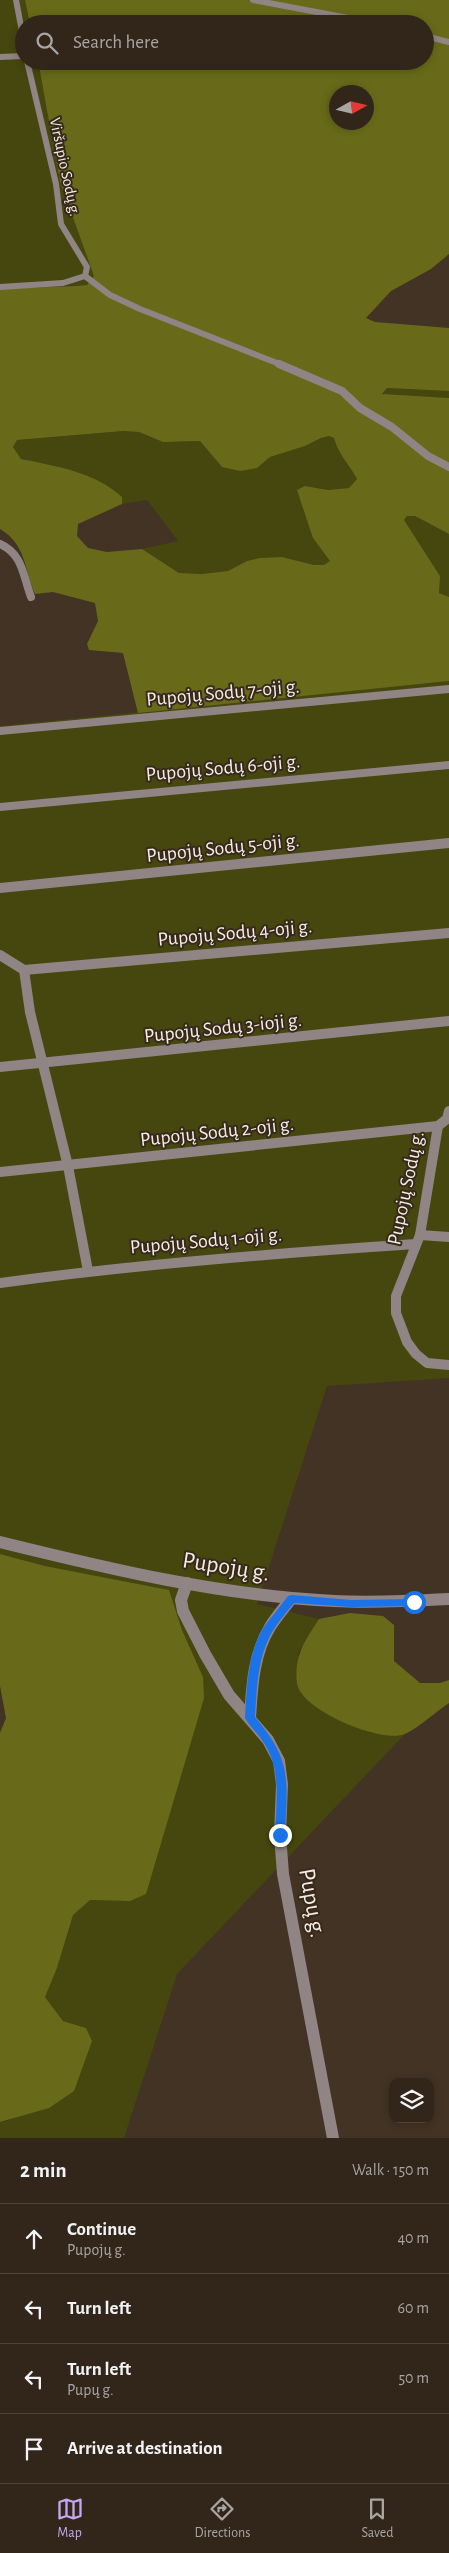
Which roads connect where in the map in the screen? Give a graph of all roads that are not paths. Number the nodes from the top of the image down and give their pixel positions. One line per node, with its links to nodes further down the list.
1 (16, 0): 3 (street)
2 (253, 0): 4 (street)
3 (19, 15)
4 (332, 15)
5 (434, 38): 6 (street)
6 (449, 42)
7 (15, 56): 8 (street)
8 (0, 57)
9 (30, 70): 10 (street, Viršupio Sodų g.)
10 (86, 276): 11 (street); 12 (street)
11 (0, 286)
12 (449, 467)
13 (0, 544): 14 (street)
14 (31, 597)
15 (449, 689): 16 (street, Pupojų Sodų 7-oji g.)
16 (0, 731)
17 (449, 765): 18 (street, Pupojų Sodų 6-oji g.)
18 (0, 808)
19 (449, 843): 20 (street, Pupojų Sodų 5-oji g.)
20 (0, 888)
21 (449, 932): 23 (street, Pupojų Sodų 4-oji g.)
22 (0, 955): 23 (street)
23 (24, 970): 25 (street)
24 (449, 1021): 25 (street, Pupojų Sodų 3-ioji g.)
25 (44, 1063): 26 (street, Pupojų Sodų 3-ioji g.); 28 (street)
26 (0, 1067)
27 (446, 1118): 28 (street, Pupojų Sodų 2-oji g.); 31 (street, Pupojų Sodų g.)
28 (68, 1166): 29 (street, Pupojų Sodų 2-oji g.); 32 (street)
29 (0, 1172)
30 (449, 1237): 31 (street, Pupojų Sodų 1-oji g.)
31 (418, 1239): 32 (street, Pupojų Sodų 1-oji g.); 34 (street, Pupojų Sodų g.)
32 (88, 1271): 33 (street, Pupojų Sodų 1-oji g.)
33 (0, 1283)
34 (449, 1366)
35 (0, 1542): 36 (street, Pupojų g.)
36 (187, 1584): 37 (street, Pupojų g.); 39 (street, Pupų g.)
37 (292, 1599): 38 (street, Pupojų g.); 39 (street)
38 (449, 1599)
39 (250, 1718): 40 (street, Pupų g.)
40 (333, 2138)

